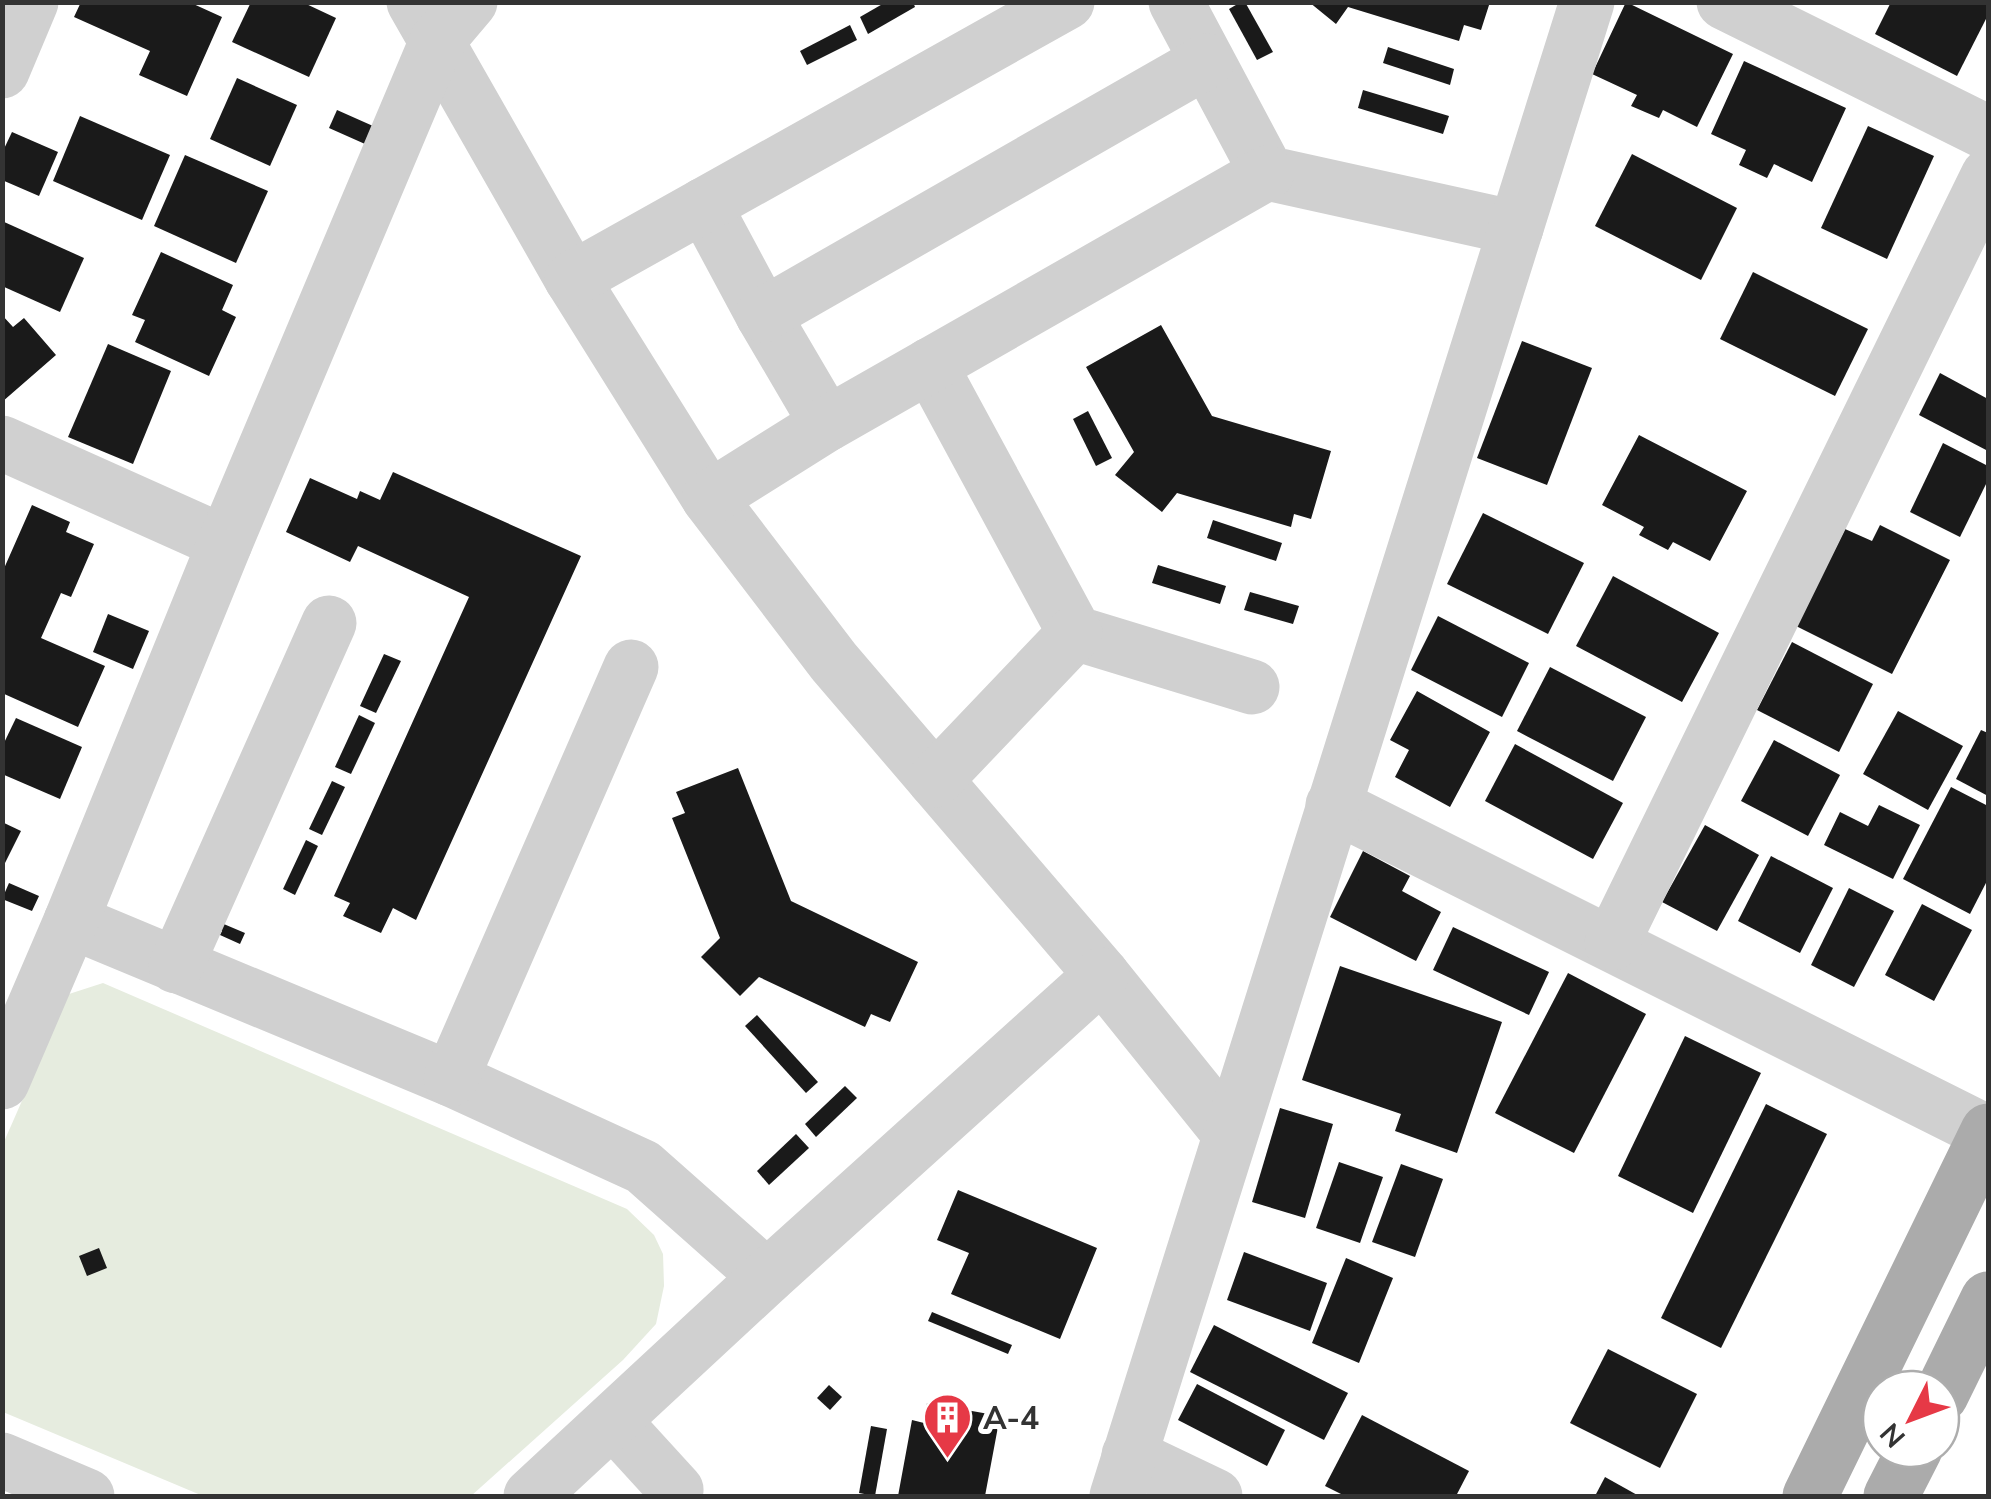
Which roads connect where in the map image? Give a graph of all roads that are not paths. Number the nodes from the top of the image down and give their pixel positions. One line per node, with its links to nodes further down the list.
1 (31, 2): 8 (street)
2 (1067, 2): 12 (street)
3 (1176, 2): 7 (street)
4 (1587, 2): 13 (street)
5 (1724, 2): 9 (street)
6 (441, 15): 14 (street); 20 (street)
7 (1207, 61): 10 (street); 15 (street)
8 (2, 70)
9 (1988, 133)
10 (1267, 173): 13 (street); 16 (street)
11 (1988, 176): 28 (street)
12 (704, 206): 14 (street); 15 (street)
13 (1516, 228): 26 (street)
14 (572, 279): 19 (street)
15 (763, 315): 17 (street)
16 (930, 365): 17 (street); 22 (street)
17 (827, 424): 19 (street)
18 (2, 443): 20 (street)
19 (709, 498): 25 (street)
20 (225, 543): 27 (street)
21 (329, 623): 29 (street)
22 (1074, 633): 24 (street); 25 (street)
23 (631, 667): 31 (street)
24 (1252, 687)
25 (935, 780): 30 (street)
26 (1333, 806): 28 (street); 34 (street)
27 (70, 922): 29 (street); 32 (street)
28 (1612, 943): 33 (street)
29 (176, 966): 31 (street)
30 (1102, 975): 34 (street); 35 (street)
31 (450, 1079): 35 (street)
32 (2, 1082)
33 (1988, 1132): 46 (main road)
34 (1230, 1134): 41 (street)
35 (766, 1276): 38 (street)
36 (1988, 1298): 37 (main road)
37 (1954, 1369)
38 (613, 1421): 43 (street); 44 (street)
39 (2, 1460): 42 (street)
40 (1905, 1469): 47 (main road)
41 (1123, 1476): 45 (street)
42 (86, 1496)
43 (531, 1496)
44 (676, 1496)
45 (1214, 1496)
46 (1810, 1496)
47 (1892, 1496)

